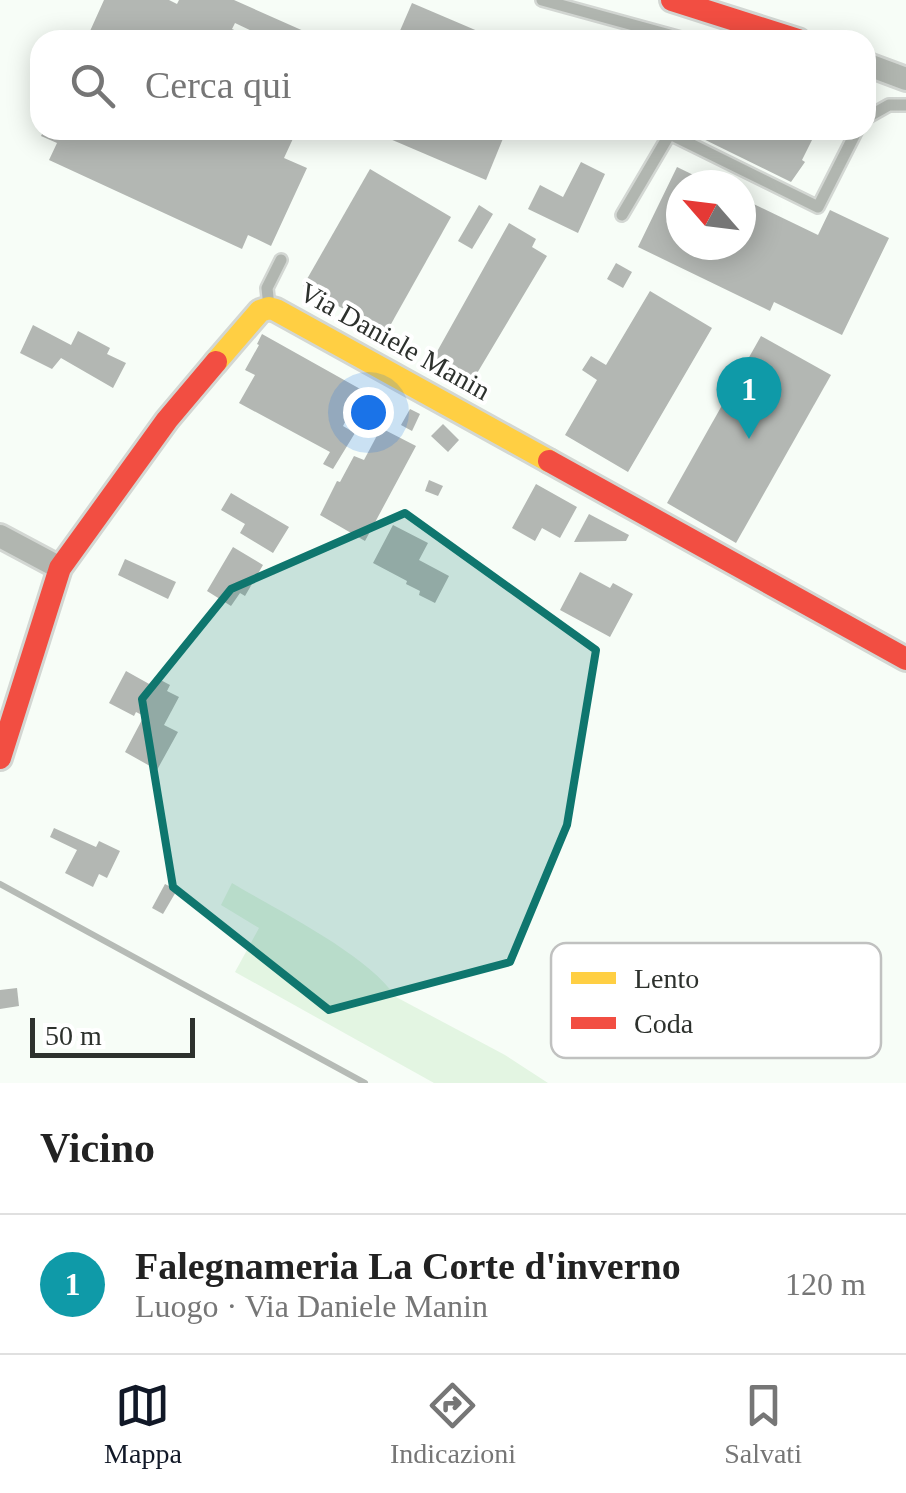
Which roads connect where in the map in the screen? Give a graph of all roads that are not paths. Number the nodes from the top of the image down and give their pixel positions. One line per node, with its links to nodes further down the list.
1 (542, 0): 3 (lane)
2 (672, 0): 4 (street)
3 (652, 30)
4 (766, 30)
5 (876, 68): 6 (street)
6 (906, 78)
7 (906, 105): 8 (lane)
8 (876, 112)
9 (666, 140): 12 (lane)
10 (687, 140): 11 (lane)
11 (851, 140)
12 (622, 215)
13 (281, 260): 14 (lane)
14 (268, 308): 16 (street, Via Daniele Manin); 17 (street, Via Daniele Manin)
15 (0, 536): 16 (street)
16 (60, 568): 18 (street, Via Daniele Manin)
17 (906, 660)
18 (0, 758)

